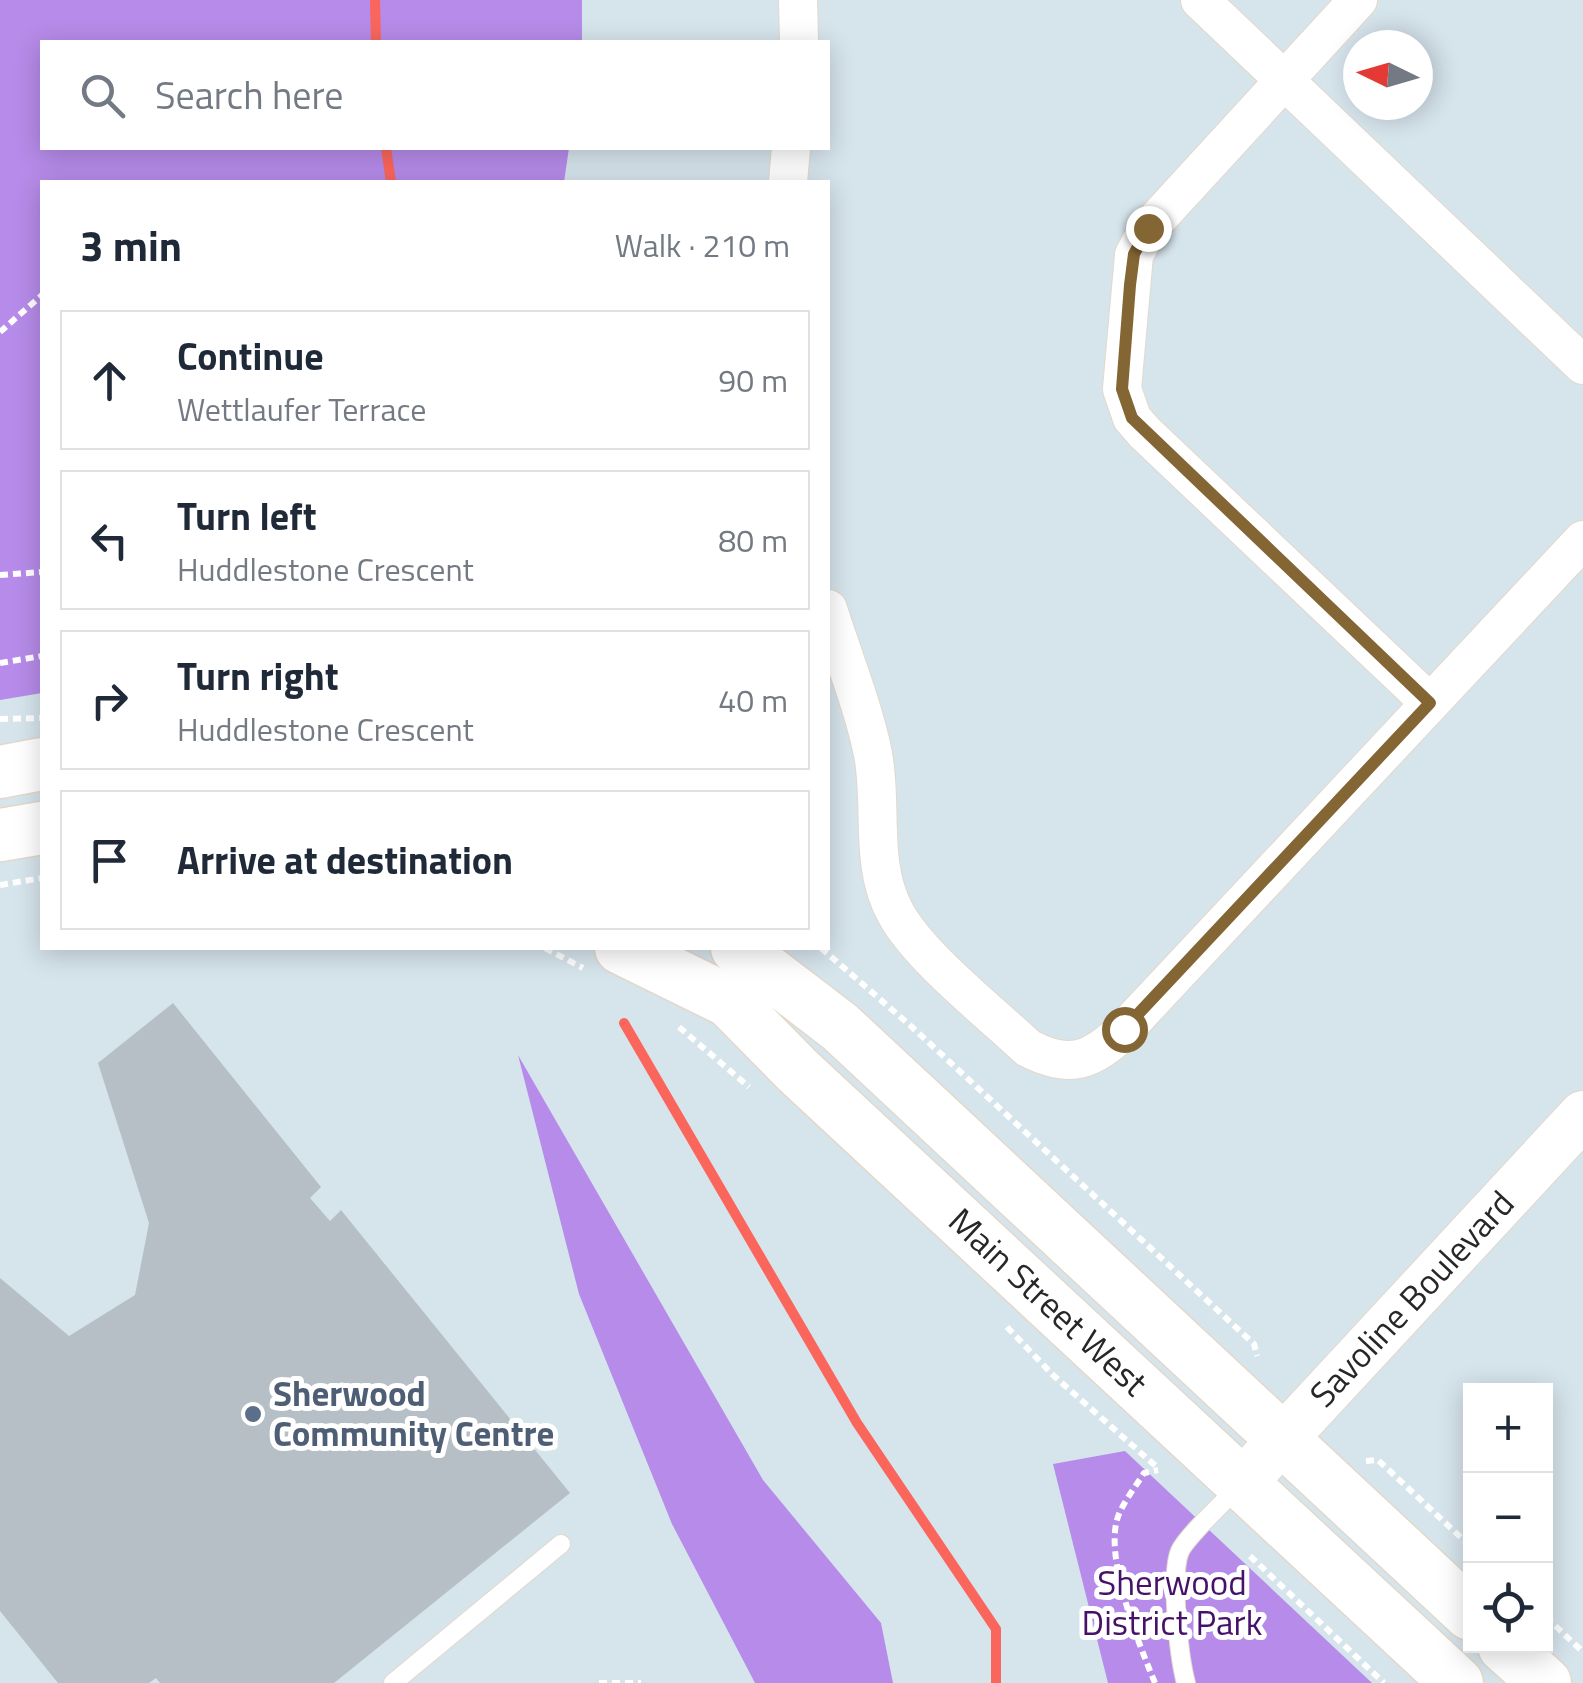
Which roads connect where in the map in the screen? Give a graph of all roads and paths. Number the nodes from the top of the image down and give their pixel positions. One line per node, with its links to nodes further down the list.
1 (798, 0): 4 (street)
2 (1200, 0): 5 (street)
3 (1358, 0): 5 (street)
4 (799, 40)
5 (1283, 79): 10 (street); 17 (street)
6 (792, 150): 7 (street)
7 (788, 180)
8 (40, 298): 9 (path)
9 (0, 332)
10 (1583, 365)
11 (1583, 540): 17 (street)
12 (40, 572): 13 (path)
13 (0, 575)
14 (830, 615): 17 (street)
15 (40, 656): 16 (path)
16 (0, 663)
17 (1430, 703)
18 (40, 718): 19 (path)
19 (0, 719)
20 (40, 764): 21 (main road)
21 (0, 772)
22 (40, 828): 23 (main road)
23 (0, 835)
24 (40, 878): 25 (path)
25 (0, 885)
26 (556, 950): 29 (path)
27 (740, 950): 35 (main road, Main Street West)
28 (823, 950): 34 (path)
29 (608, 960): 37 (main road, Main Street West)
30 (671, 1021): 31 (path)
31 (757, 1093)
32 (1583, 1114): 35 (street, Savoline Boulevard)
33 (1002, 1322): 48 (path)
34 (1258, 1362)
35 (1283, 1439): 37 (street, Savoline Boulevard); 41 (main road, Main Street West)
36 (1364, 1462): 38 (path)
37 (1242, 1484): 49 (lane); 51 (main road, Main Street West)
38 (1463, 1539)
39 (561, 1544): 45 (lane)
40 (1250, 1556): 50 (path)
41 (1463, 1607)
42 (1553, 1624): 43 (path)
43 (1583, 1652)
44 (1512, 1653): 52 (main road)
45 (393, 1683)
46 (599, 1683): 47 (path)
47 (641, 1683)
48 (1155, 1683)
49 (1186, 1683)
50 (1384, 1683)
51 (1456, 1683)
52 (1544, 1683)

